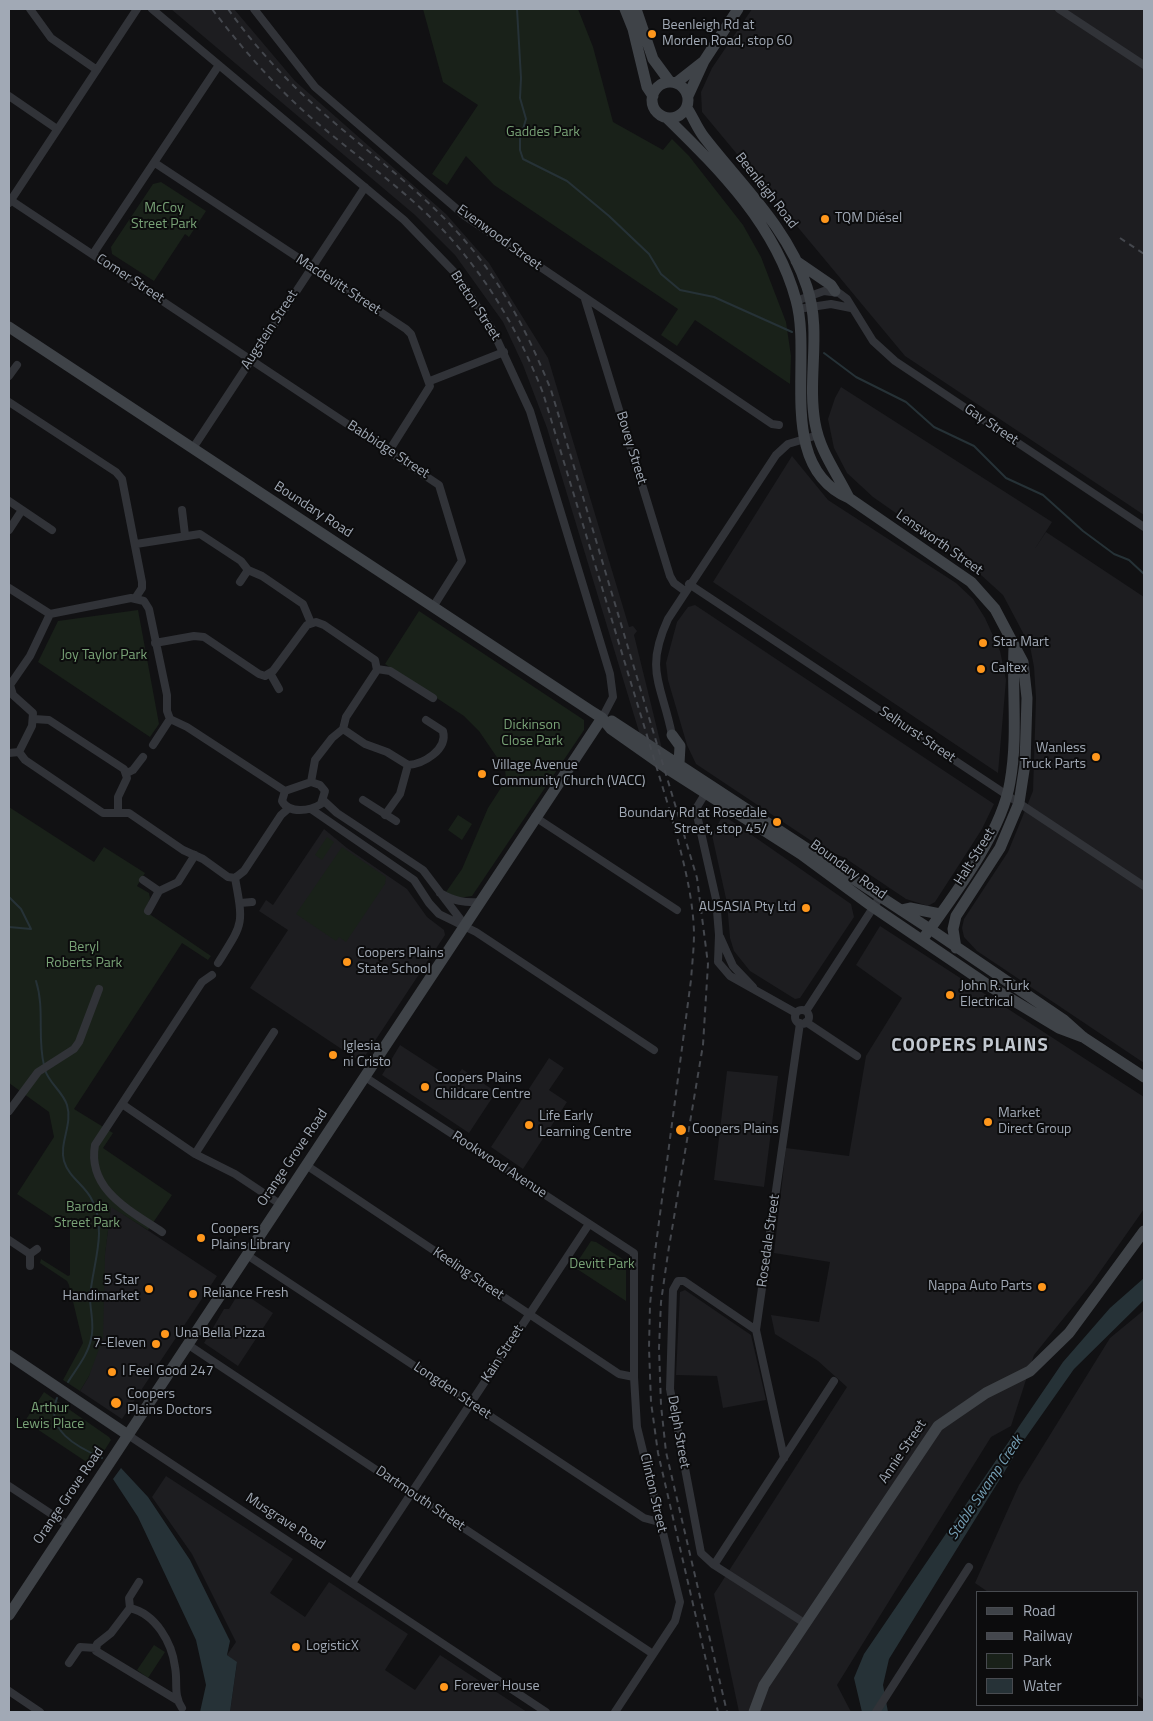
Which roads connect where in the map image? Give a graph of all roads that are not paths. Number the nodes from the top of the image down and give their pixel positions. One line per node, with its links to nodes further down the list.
1 (30, 9): 12 (street)
2 (137, 9): 12 (street)
3 (152, 9): 10 (street, Breton Street)
4 (254, 9): 26 (street, Evenwood Street)
5 (625, 9): 15 (main road)
6 (636, 9): 13 (main road)
7 (738, 9): 9 (main road)
8 (1059, 9): 11 (street)
9 (704, 60): 13 (main road); 16 (main road)
10 (218, 65): 19 (street); 20 (street, Breton Street)
11 (1144, 65)
12 (97, 70): 18 (street)
13 (673, 83): 15 (main road); 16 (main road)
14 (9, 96): 18 (street)
15 (652, 96): 17 (main road)
16 (688, 102): 17 (main road); 23 (main road, Beenleigh Road)
17 (668, 118): 28 (main road, Beenleigh Road)
18 (58, 129): 21 (street)
19 (155, 163): 22 (street); 24 (street, Macdevitt Street)
20 (365, 187): 24 (street, Augstein Street); 31 (street, Breton Street)
21 (9, 201): 22 (street, Comer Street)
22 (93, 254): 32 (street, Comer Street)
23 (796, 261): 25 (main road); 27 (main road, Beenleigh Road)
24 (311, 267): 32 (street, Augstein Street); 35 (street, Macdevitt Street)
25 (835, 291): 27 (street); 29 (street, Gay Street)
26 (586, 299): 37 (street, Evenwood Street); 54 (street, Bovey Street)
27 (811, 301): 28 (street); 29 (street); 38 (main road, Beenleigh Road)
28 (797, 305): 39 (main road, Beenleigh Road)
29 (851, 308): 46 (street, Gay Street)
30 (9, 327): 40 (main road, Boundary Road)
31 (504, 352): 35 (street); 66 (street, Breton Street)
32 (251, 359): 40 (street, Augstein Street); 41 (street, Babbidge Street)
33 (17, 365): 34 (street)
34 (9, 376)
35 (430, 381): 41 (street)
36 (9, 402): 50 (street)
37 (779, 425)
38 (818, 435): 39 (street); 42 (main road, Lensworth Street)
39 (804, 438): 42 (main road, Lensworth Street); 54 (street)
40 (192, 448): 56 (main road, Boundary Road)
41 (389, 451): 56 (street, Babbidge Street)
42 (849, 498): 60 (main road, Lensworth Street)
43 (9, 501): 44 (street)
44 (22, 510): 47 (street); 48 (street)
45 (182, 510): 49 (street)
46 (1144, 527)
47 (9, 530)
48 (52, 530)
49 (185, 535): 50 (street); 51 (street)
50 (136, 544): 55 (street)
51 (248, 570): 52 (street); 58 (street)
52 (240, 582)
53 (9, 588): 57 (street)
54 (687, 588): 71 (street); 82 (street, Selhurst Street)
55 (136, 598): 57 (street); 59 (street)
56 (433, 607): 66 (main road, Boundary Road)
57 (50, 614): 63 (street)
58 (311, 623): 61 (street); 62 (street)
59 (155, 643): 62 (street); 68 (street)
60 (1014, 648): 82 (main road, Lensworth Street); 85 (main road, Lensworth Street)
61 (377, 669): 65 (street); 70 (street)
62 (270, 674): 64 (street)
63 (10, 685): 67 (street)
64 (279, 689)
65 (433, 698)
66 (602, 718): 76 (main road, Boundary Road); 81 (main road, Boundary Road); 90 (main road, Orange Grove Road)
67 (34, 719): 73 (street); 78 (street)
68 (170, 719): 72 (street); 80 (street)
69 (426, 720): 77 (street)
70 (343, 729): 77 (street); 79 (street)
71 (672, 735): 76 (main road)
72 (153, 745)
73 (19, 752): 74 (street); 88 (street)
74 (9, 753)
75 (143, 757): 78 (street)
76 (679, 764): 98 (main road, Boundary Road)
77 (408, 765): 89 (street)
78 (126, 773): 88 (street)
79 (311, 782): 80 (street); 84 (street)
80 (285, 791): 86 (street)
81 (705, 794): 103 (main road, Boundary Road); 116 (street)
82 (1007, 796): 85 (street, Selhurst Street); 107 (main road, Halt Street)
83 (363, 800): 89 (street)
84 (324, 801): 87 (street); 97 (street)
85 (1019, 803): 95 (street, Selhurst Street); 99 (main road, Halt Street)
86 (289, 808): 87 (street); 93 (street)
87 (311, 808): 108 (street)
88 (118, 811): 92 (street)
89 (386, 814): 91 (street)
90 (535, 817): 102 (main road, Orange Grove Road); 104 (street)
91 (396, 821)
92 (195, 856): 93 (street); 96 (street)
93 (235, 878): 100 (street)
94 (143, 880): 96 (street)
95 (1144, 886)
96 (159, 891): 106 (street)
97 (440, 893): 102 (street); 108 (street)
98 (880, 897): 103 (street); 105 (main road, Boundary Road)
99 (965, 901): 109 (main road, Halt Street); 111 (main road)
100 (240, 902): 101 (street); 112 (street)
101 (252, 902)
102 (480, 902): 108 (main road, Orange Grove Road)
103 (873, 907): 110 (main road, Boundary Road); 115 (street)
104 (677, 910)
105 (900, 910): 107 (main road); 109 (main road, Boundary Road)
106 (148, 911)
107 (940, 914): 109 (main road, Halt Street)
108 (464, 924): 120 (street); 122 (main road, Orange Grove Road)
109 (933, 931): 110 (main road, Halt Street); 111 (main road, Boundary Road)
110 (925, 942): 119 (main road, Boundary Road)
111 (956, 948): 119 (main road, Boundary Road)
112 (218, 963)
113 (212, 975): 124 (street)
114 (99, 989): 125 (street)
115 (806, 1011): 116 (street); 117 (street)
116 (796, 1014): 117 (street)
117 (803, 1023): 121 (street); 139 (street, Rosedale Street)
118 (274, 1032): 126 (street)
119 (1083, 1037): 123 (main road, Boundary Road)
120 (654, 1050)
121 (857, 1056)
122 (365, 1077): 127 (main road, Orange Grove Road); 129 (street, Rookwood Avenue)
123 (1144, 1077)
124 (122, 1104): 126 (street); 131 (street)
125 (9, 1111)
126 (195, 1154): 128 (street)
127 (306, 1165): 128 (main road, Orange Grove Road); 138 (street, Keeling Street)
128 (280, 1204): 136 (main road, Orange Grove Road)
129 (589, 1224): 134 (street, Rookwood Avenue); 138 (street, Kain Street)
130 (1144, 1231): 157 (main road, Annie Street)
131 (162, 1232)
132 (9, 1240): 135 (street)
133 (37, 1249): 135 (street)
134 (634, 1253): 142 (street, Clinton Street)
135 (30, 1254): 137 (street)
136 (246, 1255): 140 (main road, Orange Grove Road); 144 (street, Longden Street)
137 (30, 1266)
138 (529, 1314): 142 (street, Keeling Street); 144 (street, Kain Street)
139 (756, 1330): 146 (street, Rosedale Street); 151 (street, Delph Street)
140 (187, 1344): 145 (main road, Orange Grove Road); 148 (street, Dartmouth Street)
141 (9, 1355): 145 (main road, Musgrave Road)
142 (634, 1377): 149 (street, Clinton Street)
143 (834, 1381): 146 (street)
144 (470, 1404): 148 (street, Kain Street); 149 (street, Longden Street)
145 (128, 1435): 150 (main road, Orange Grove Road); 154 (street, Musgrave Road)
146 (784, 1458): 151 (street)
147 (9, 1486): 150 (street)
148 (411, 1493): 154 (street, Kain Street); 159 (street, Dartmouth Street)
149 (659, 1522): 159 (street, Clinton Street)
150 (68, 1525): 156 (main road, Orange Grove Road)
151 (714, 1565): 157 (street)
152 (969, 1567): 168 (street)
153 (139, 1582): 155 (street)
154 (352, 1583): 165 (street, Musgrave Road)
155 (130, 1608): 158 (street); 162 (street)
156 (9, 1614)
157 (806, 1624): 167 (main road, Annie Street)
158 (96, 1648): 160 (street); 162 (street)
159 (653, 1654): 166 (street, Clinton Street)
160 (69, 1663)
161 (9, 1691): 164 (street)
162 (177, 1700): 163 (street)
163 (182, 1708)
164 (40, 1712)
165 (546, 1712)
166 (615, 1712)
167 (754, 1712)
168 (876, 1712)

